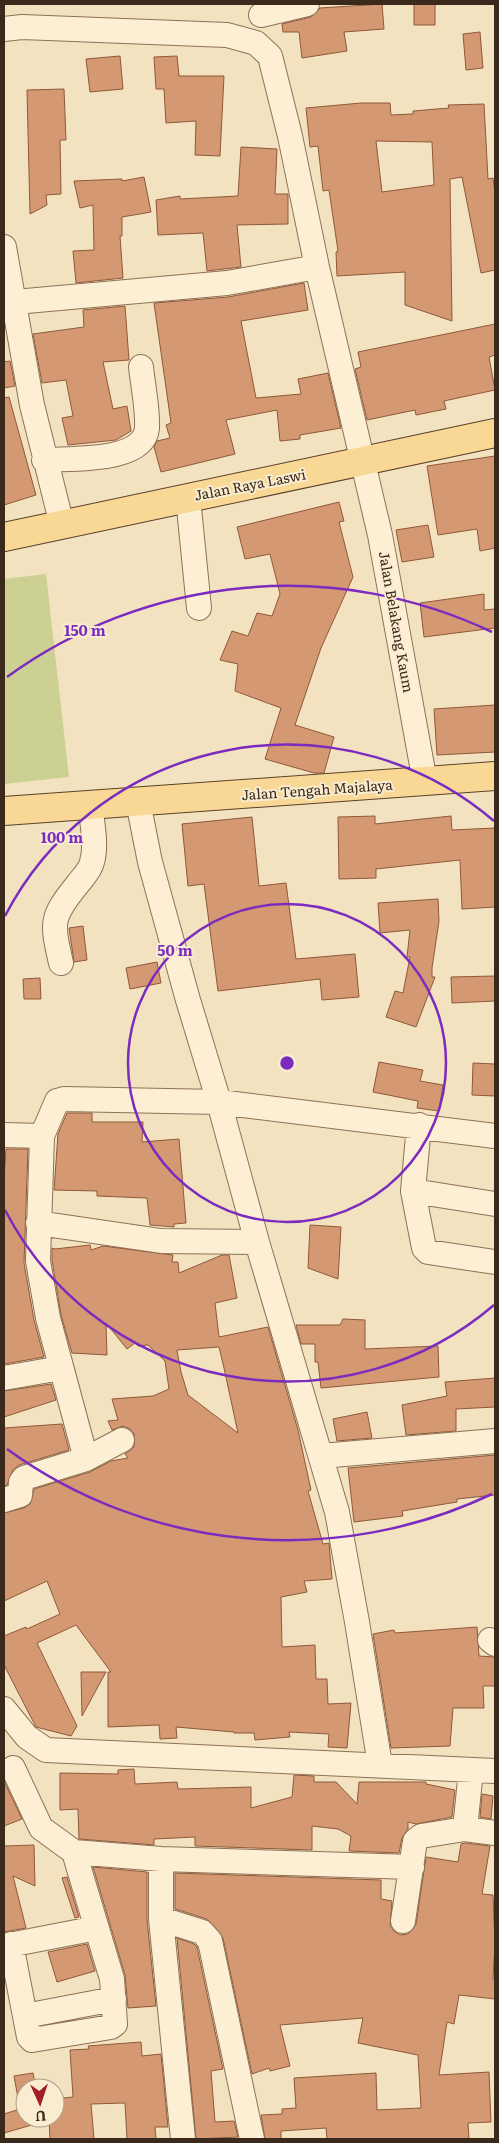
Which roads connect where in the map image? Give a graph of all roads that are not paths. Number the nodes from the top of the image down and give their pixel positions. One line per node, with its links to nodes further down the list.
1 (307, 4): 2 (street)
2 (259, 9): 4 (street)
3 (4, 29): 4 (street)
4 (256, 43): 6 (street, Jalan Belakang Kaum)
5 (4, 247): 7 (street)
6 (317, 267): 7 (street); 11 (street, Jalan Belakang Kaum)
7 (15, 302): 10 (street)
8 (141, 367): 10 (street)
9 (495, 434): 11 (main road, Jalan Raya Laswi)
10 (44, 460): 13 (street)
11 (362, 463): 12 (main road, Jalan Raya Laswi); 17 (street, Jalan Belakang Kaum)
12 (188, 498): 13 (main road, Jalan Raya Laswi); 15 (street)
13 (62, 525): 14 (main road, Jalan Raya Laswi)
14 (4, 537)
15 (199, 608)
16 (495, 776): 17 (main road, Jalan Tengah Majalaya)
17 (425, 782): 18 (main road, Jalan Tengah Majalaya)
18 (138, 802): 19 (main road, Jalan Tengah Majalaya); 22 (street)
19 (90, 804): 20 (main road, Jalan Tengah Majalaya); 21 (street)
20 (4, 811)
21 (61, 963)
22 (219, 1102): 23 (street); 25 (street); 30 (street)
23 (419, 1125): 26 (street); 27 (street)
24 (4, 1134): 25 (street)
25 (42, 1136): 29 (street)
26 (495, 1136)
27 (413, 1191): 28 (street); 31 (street)
28 (495, 1204)
29 (38, 1223): 30 (street); 32 (street)
30 (257, 1242): 36 (street)
31 (495, 1262)
32 (62, 1368): 33 (street); 37 (street)
33 (4, 1378)
34 (122, 1440): 37 (street)
35 (495, 1441): 36 (street)
36 (321, 1456): 41 (street)
37 (86, 1459): 38 (street)
38 (4, 1500)
39 (4, 1709): 40 (street)
40 (46, 1750): 41 (street); 42 (street)
41 (380, 1765): 43 (street)
42 (8, 1770): 47 (street)
43 (471, 1770): 44 (street); 45 (street)
44 (495, 1771)
45 (465, 1829): 46 (street); 49 (street)
46 (495, 1833)
47 (74, 1852): 48 (street); 52 (street)
48 (161, 1858): 49 (street); 50 (street)
49 (412, 1866): 51 (street)
50 (161, 1919): 54 (street); 55 (street)
51 (403, 1921)
52 (97, 1928): 53 (street); 53 (street)
53 (7, 1945)
54 (184, 2139)
55 (252, 2139)

